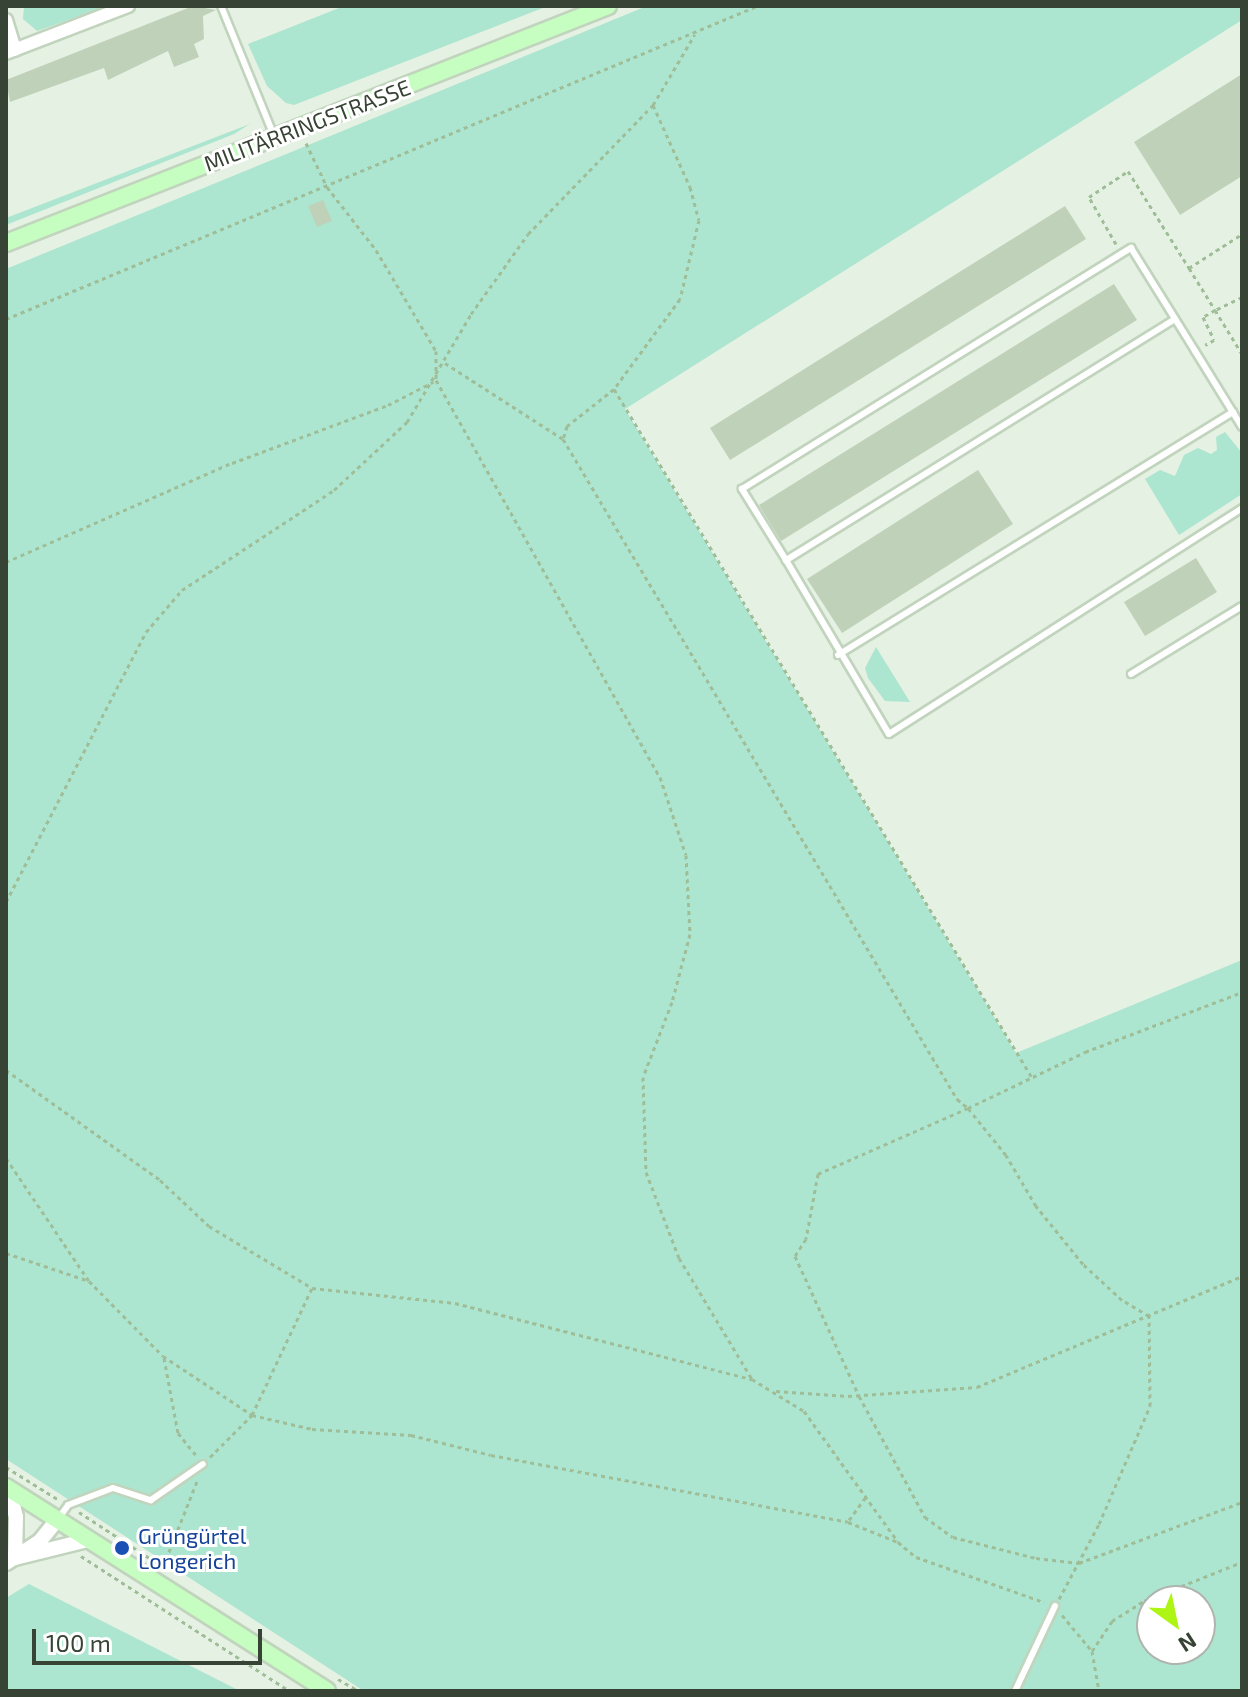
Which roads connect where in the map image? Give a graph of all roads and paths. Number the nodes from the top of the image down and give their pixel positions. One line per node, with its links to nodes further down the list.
1 (128, 6): 7 (street)
2 (221, 6): 9 (lane)
3 (608, 6): 9 (main road, MILITÄRRINGSTRASSE)
4 (757, 6): 6 (path)
5 (6, 20): 7 (street)
6 (695, 34): 8 (path); 10 (path)
7 (10, 51)
8 (653, 105): 21 (path); 23 (path)
9 (282, 134): 10 (path); 12 (main road, MILITÄRRINGSTRASSE)
10 (327, 187): 17 (path); 22 (path)
11 (1242, 234): 14 (path)
12 (6, 243)
13 (1122, 254): 14 (path); 18 (lane); 28 (lane)
14 (1189, 268): 16 (path)
15 (1242, 297): 16 (path)
16 (1215, 310): 19 (path); 20 (path)
17 (6, 319)
18 (1175, 319): 19 (lane); 28 (lane)
19 (1195, 351): 24 (lane)
20 (1242, 354)
21 (445, 363): 22 (path); 26 (path)
22 (436, 380): 29 (path); 33 (path); 45 (path)
23 (614, 389): 26 (path); 36 (path)
24 (1233, 412): 25 (lane); 31 (lane)
25 (1242, 427)
26 (563, 439): 37 (path)
27 (1242, 508): 31 (lane)
28 (786, 560): 31 (lane)
29 (6, 562)
30 (1242, 606): 32 (lane)
31 (838, 655)
32 (1131, 674)
33 (6, 902)
34 (1242, 992): 36 (path)
35 (6, 1070): 42 (path)
36 (1032, 1077): 37 (path)
37 (968, 1108): 43 (path); 47 (path)
38 (6, 1158): 41 (path)
39 (6, 1253): 41 (path)
40 (1242, 1276): 43 (path)
41 (89, 1281): 44 (path)
42 (312, 1288): 45 (path); 48 (path)
43 (1149, 1316): 47 (path); 60 (path)
44 (163, 1356): 48 (path); 49 (path)
45 (752, 1379): 46 (path)
46 (772, 1390): 47 (path); 51 (path)
47 (859, 1396): 60 (path)
48 (252, 1415): 49 (path); 54 (path)
49 (203, 1464): 53 (lane); 61 (path)
50 (8, 1488): 53 (main road); 58 (street)
51 (866, 1497): 54 (path); 56 (path)
52 (1242, 1502): 60 (path)
53 (57, 1520): 55 (main road); 58 (street)
54 (848, 1522): 56 (path)
55 (88, 1540): 57 (street); 61 (main road)
56 (898, 1542): 62 (path)
57 (63, 1544): 58 (street); 64 (path)
58 (10, 1560)
59 (1242, 1562): 63 (path)
60 (1079, 1563): 62 (path)
61 (156, 1581): 65 (main road)
62 (1055, 1606): 63 (path); 66 (lane)
63 (1092, 1651): 67 (path)
64 (290, 1691)
65 (327, 1691)
66 (1015, 1691)
67 (1099, 1691)

